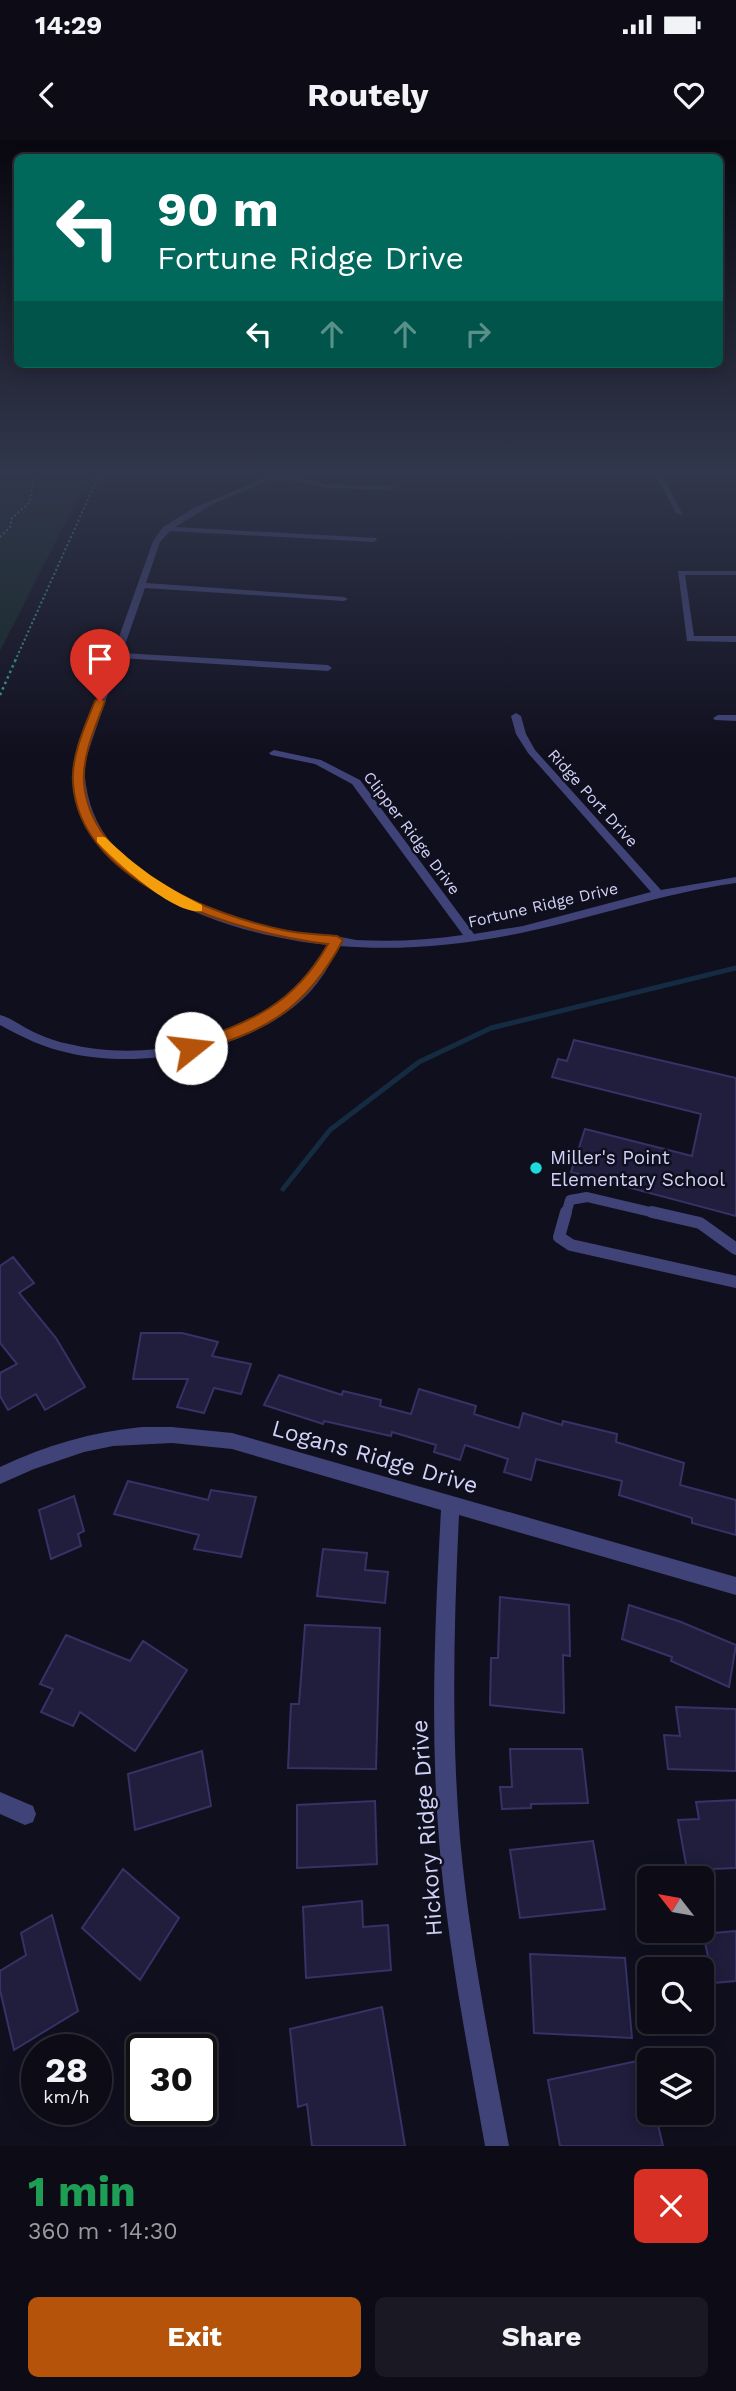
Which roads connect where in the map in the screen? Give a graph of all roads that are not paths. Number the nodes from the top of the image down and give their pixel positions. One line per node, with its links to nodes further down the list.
1 (147, 569): 3 (street, Fortune Ridge Drive)
2 (736, 573): 5 (street)
3 (141, 586): 4 (street); 6 (street, Fortune Ridge Drive)
4 (344, 599)
5 (736, 639)
6 (117, 655): 7 (street); 15 (street, Fortune Ridge Drive)
7 (328, 668)
8 (516, 716): 13 (street, Ridge Port Drive)
9 (718, 718): 10 (street)
10 (736, 718)
11 (274, 753): 14 (street, Clipper Ridge Drive)
12 (736, 880): 13 (street, Fortune Ridge Drive)
13 (658, 894): 14 (street, Fortune Ridge Drive)
14 (471, 937): 15 (street, Fortune Ridge Drive)
15 (337, 940): 16 (street)
16 (0, 1019)
17 (736, 1249): 18 (lane)
18 (736, 1282)
19 (0, 1476): 20 (street, Logans Ridge Drive)
20 (450, 1504): 21 (street, Logans Ridge Drive); 24 (street, Hickory Ridge Drive)
21 (736, 1586)
22 (0, 1803): 23 (street)
23 (25, 1814)
24 (497, 2146)

